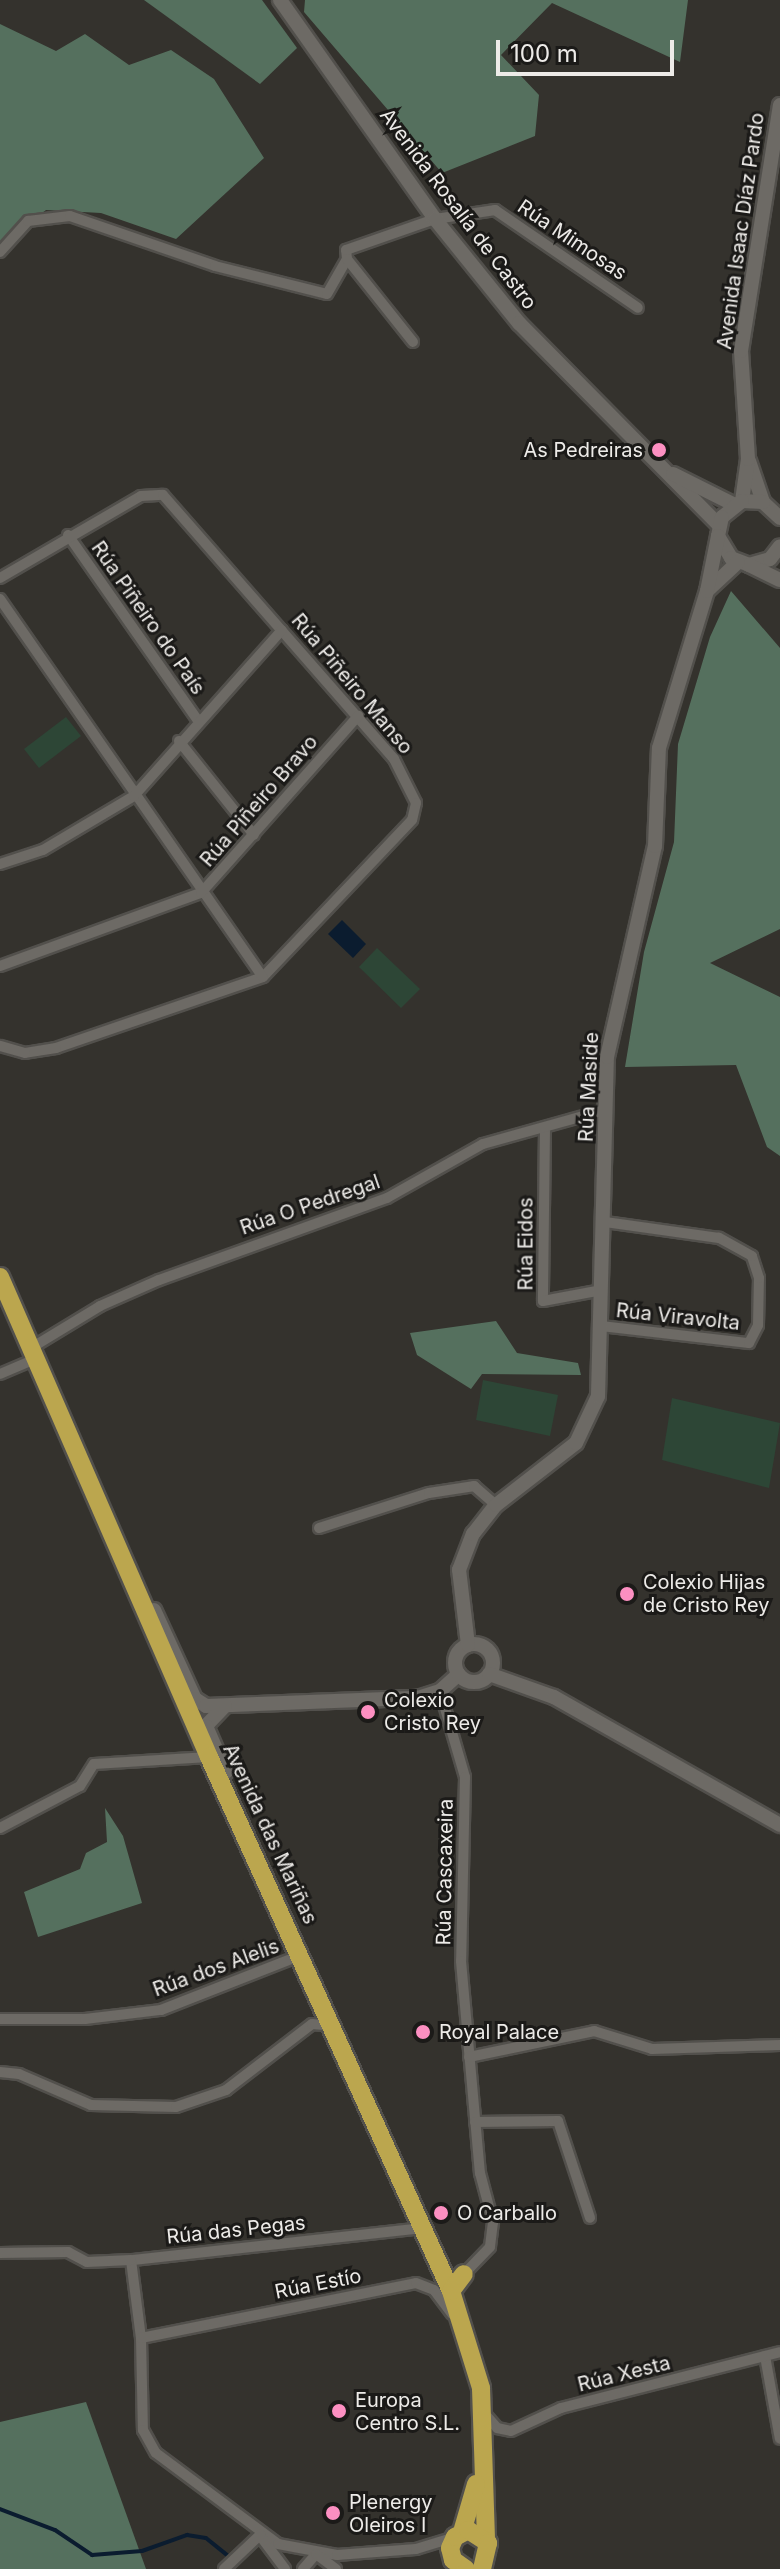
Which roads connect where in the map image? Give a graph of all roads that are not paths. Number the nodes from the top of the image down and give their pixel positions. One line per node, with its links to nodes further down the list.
1 (280, 0): 3 (street, Avenida Rosalía de Castro)
2 (780, 105): 8 (street, Avenida Isaac Díaz Pardo)
3 (435, 219): 5 (street, Rúa Mimosas); 6 (street, Rúa Mimosas); 9 (street, Avenida Rosalía de Castro)
4 (0, 252): 5 (street)
5 (347, 259): 7 (street)
6 (638, 308)
7 (413, 342)
8 (748, 459): 10 (street, Avenida Isaac Díaz Pardo); 11 (street, Avenida Isaac Díaz Pardo)
9 (654, 463): 10 (street, Avenida Rosalía de Castro); 13 (street, Avenida Rosalía de Castro)
10 (738, 502): 11 (street); 13 (street)
11 (763, 502): 12 (street)
12 (780, 518)
13 (718, 530): 16 (street, Avenida Rosalía de Castro); 19 (street, Rúa Maside)
14 (68, 535): 17 (street, Rúa Piñeiro Manso); 21 (street, Rúa Piñeiro Manso); 23 (street, Rúa Piñeiro do País)
15 (780, 546): 16 (street, Rúa Maside)
16 (744, 564): 18 (street); 19 (street, Rúa Maside)
17 (0, 578)
18 (780, 580)
19 (707, 591): 32 (street, Rúa Maside)
20 (0, 599): 25 (street)
21 (282, 630): 22 (street, Rúa Piñeiro Manso); 23 (street)
22 (358, 716): 26 (street, Rúa Piñeiro Bravo); 30 (street, Rúa Piñeiro Manso)
23 (198, 721): 24 (street)
24 (179, 741): 25 (street); 26 (street)
25 (134, 796): 27 (street); 28 (street)
26 (254, 835): 28 (street, Rúa Piñeiro Bravo)
27 (0, 864)
28 (201, 893): 29 (street, Rúa Piñeiro Bravo); 30 (street)
29 (0, 966)
30 (263, 977): 31 (street, Rúa Piñeiro Manso)
31 (0, 1046)
32 (605, 1110): 33 (street, Rúa O Pedregal); 34 (street, Rúa Maside)
33 (545, 1129): 36 (street, Rúa Eidos); 38 (street, Rúa O Pedregal)
34 (605, 1222): 36 (street, Rúa Maside); 37 (street, Rúa Viravolta)
35 (0, 1277): 38 (highway, Avenida das Mariñas)
36 (602, 1290): 37 (street, Rúa Maside)
37 (601, 1326): 40 (street, Rúa Maside)
38 (34, 1353): 39 (street, Rúa O Pedregal); 42 (highway, Avenida das Mariñas)
39 (0, 1374)
40 (496, 1505): 41 (street); 43 (street, Rúa Maside)
41 (319, 1528)
42 (133, 1580): 47 (street); 48 (highway, Avenida das Mariñas)
43 (468, 1645): 44 (street); 45 (street)
44 (459, 1674): 45 (street); 46 (street)
45 (489, 1674): 49 (street)
46 (440, 1691): 47 (street); 56 (street, Rúa Cascaxeira)
47 (226, 1706): 51 (street)
48 (209, 1757): 50 (street); 51 (highway, Avenida das Mariñas)
49 (780, 1825)
50 (0, 1828)
51 (253, 1852): 52 (highway, Avenida das Mariñas)
52 (301, 1955): 53 (street, Rúa dos Alelis); 54 (highway, Avenida das Mariñas)
53 (0, 2019)
54 (333, 2026): 57 (street); 60 (highway, Avenida das Mariñas)
55 (780, 2045): 56 (street)
56 (469, 2057): 58 (street, Rúa Cascaxeira)
57 (0, 2072)
58 (475, 2122): 59 (street); 64 (street, Rúa Cascaxeira)
59 (590, 2218)
60 (423, 2228): 62 (street, Rúa das Pegas); 63 (highway, Avenida das Mariñas)
61 (0, 2253): 62 (street, Rúa das Pegas)
62 (131, 2260): 66 (street)
63 (442, 2271): 64 (highway); 65 (highway, Avenida das Mariñas)
64 (464, 2274): 65 (highway)
65 (451, 2291): 67 (highway, Avenida das Mariñas)
66 (141, 2338): 67 (street, Rúa Estío); 72 (street)
67 (472, 2345): 70 (highway, Avenida das Mariñas)
68 (780, 2352): 69 (street, Rúa Xesta)
69 (765, 2356): 70 (street, Rúa Xesta); 71 (street)
70 (485, 2414): 75 (highway, Avenida das Mariñas); 75 (highway, Avenida das Mariñas)
71 (780, 2439)
72 (260, 2535): 73 (street); 76 (street); 77 (street)
73 (316, 2554): 74 (street); 78 (street); 79 (street)
74 (356, 2554): 75 (street); 79 (street)
75 (457, 2557)
76 (224, 2569)
77 (285, 2569)
78 (303, 2569)
79 (337, 2569)

